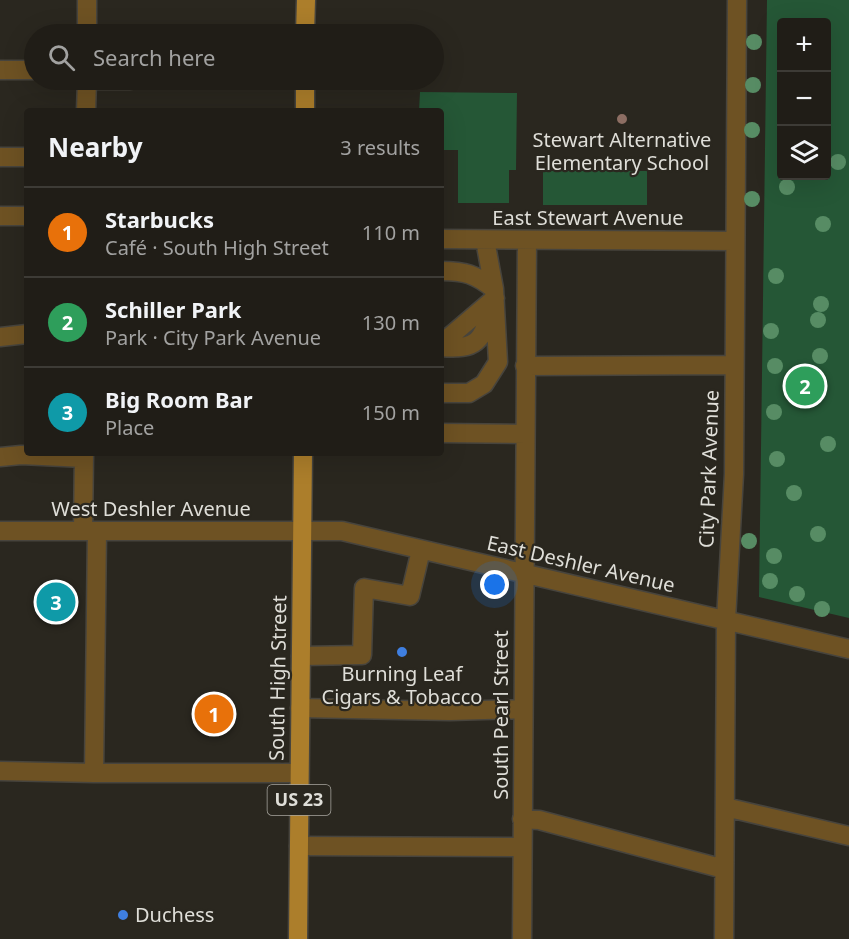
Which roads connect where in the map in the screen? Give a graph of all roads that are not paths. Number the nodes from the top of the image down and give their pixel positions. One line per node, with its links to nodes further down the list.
1 (87, 0): 4 (street)
2 (306, 0): 5 (main road)
3 (737, 0): 19 (street, City Park Avenue)
4 (87, 24)
5 (305, 24)
6 (0, 70): 7 (street)
7 (24, 70)
8 (87, 90): 10 (street)
9 (305, 90): 11 (main road)
10 (87, 108)
11 (305, 108)
12 (0, 157): 13 (street)
13 (24, 157)
14 (0, 216): 15 (street)
15 (24, 216)
16 (444, 239): 17 (street, East Stewart Avenue)
17 (485, 240): 18 (street, East Stewart Avenue); 21 (street)
18 (527, 240): 19 (street, East Stewart Avenue); 26 (street, South Pearl Street)
19 (735, 241): 25 (street, City Park Avenue)
20 (444, 271): 21 (street)
21 (495, 294): 24 (street); 27 (street)
22 (24, 334): 23 (street)
23 (0, 337)
24 (444, 346)
25 (734, 365): 26 (street); 39 (street, City Park Avenue)
26 (525, 366): 29 (street, South Pearl Street)
27 (444, 393)
28 (444, 434): 29 (street)
29 (525, 434): 38 (street, South Pearl Street)
30 (24, 455): 33 (street)
31 (84, 456): 35 (street)
32 (303, 456): 36 (main road, South High Street / US 23)
33 (0, 457)
34 (0, 531): 35 (street, West Deshler Avenue)
35 (90, 531): 36 (street, West Deshler Avenue); 45 (street)
36 (302, 531): 37 (street, East Deshler Avenue); 41 (main road, South High Street / US 23)
37 (421, 550): 38 (street, East Deshler Avenue); 41 (street)
38 (525, 574): 39 (street, East Deshler Avenue); 43 (street, South Pearl Street)
39 (726, 620): 40 (street, East Deshler Avenue); 47 (street, City Park Avenue)
40 (849, 649)
41 (301, 656): 42 (main road, South High Street / US 23)
42 (300, 708): 43 (street); 46 (main road, South High Street / US 23)
43 (523, 709): 48 (street, South Pearl Street)
44 (0, 771): 45 (street)
45 (94, 773): 46 (street)
46 (299, 773): 50 (main road, South High Street / US 23)
47 (725, 807): 49 (street); 52 (street, City Park Avenue)
48 (522, 819): 51 (street, South Pearl Street); 52 (street)
49 (849, 836)
50 (299, 846): 51 (street); 53 (main road, South High Street / US 23)
51 (522, 847): 54 (street, South Pearl Street)
52 (724, 869): 55 (street, City Park Avenue)
53 (298, 939)
54 (522, 939)
55 (724, 939)

